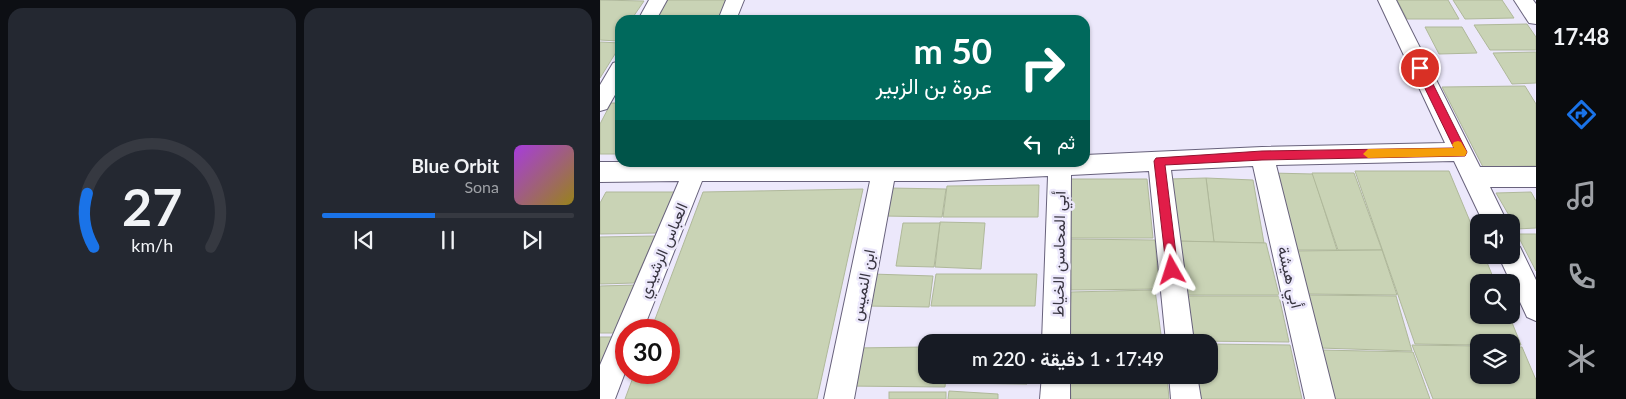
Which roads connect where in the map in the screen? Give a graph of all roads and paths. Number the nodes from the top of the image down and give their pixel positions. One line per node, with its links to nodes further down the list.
1 (658, 0): 5 (street)
2 (735, 0): 6 (street)
3 (1387, 0): 10 (street)
4 (1523, 0): 7 (street)
5 (649, 15)
6 (729, 15)
7 (1536, 18)
8 (615, 77): 9 (street)
9 (600, 104)
10 (1461, 152): 11 (street); 20 (street)
11 (1262, 156): 12 (street); 35 (street, أبي هيشة)
12 (1159, 161): 13 (street); 27 (street)
13 (1090, 164)
14 (666, 167): 17 (street); 19 (street)
15 (1032, 167): 18 (street)
16 (1060, 167): 26 (street, أبي المحاسن الخياط)
17 (695, 171): 18 (street); 25 (street, العباس الرشيدي)
18 (884, 171): 32 (street, ابن النميس)
19 (600, 172)
20 (1473, 177): 21 (street); 22 (street)
21 (1536, 177)
22 (1491, 214)
23 (1514, 264): 24 (street)
24 (1536, 308)
25 (634, 319)
26 (1056, 334)
27 (1179, 334)
28 (615, 363): 31 (street)
29 (1056, 384): 33 (street)
30 (1184, 384): 34 (street)
31 (600, 399)
32 (839, 399)
33 (1055, 399)
34 (1186, 399)
35 (1320, 399)

